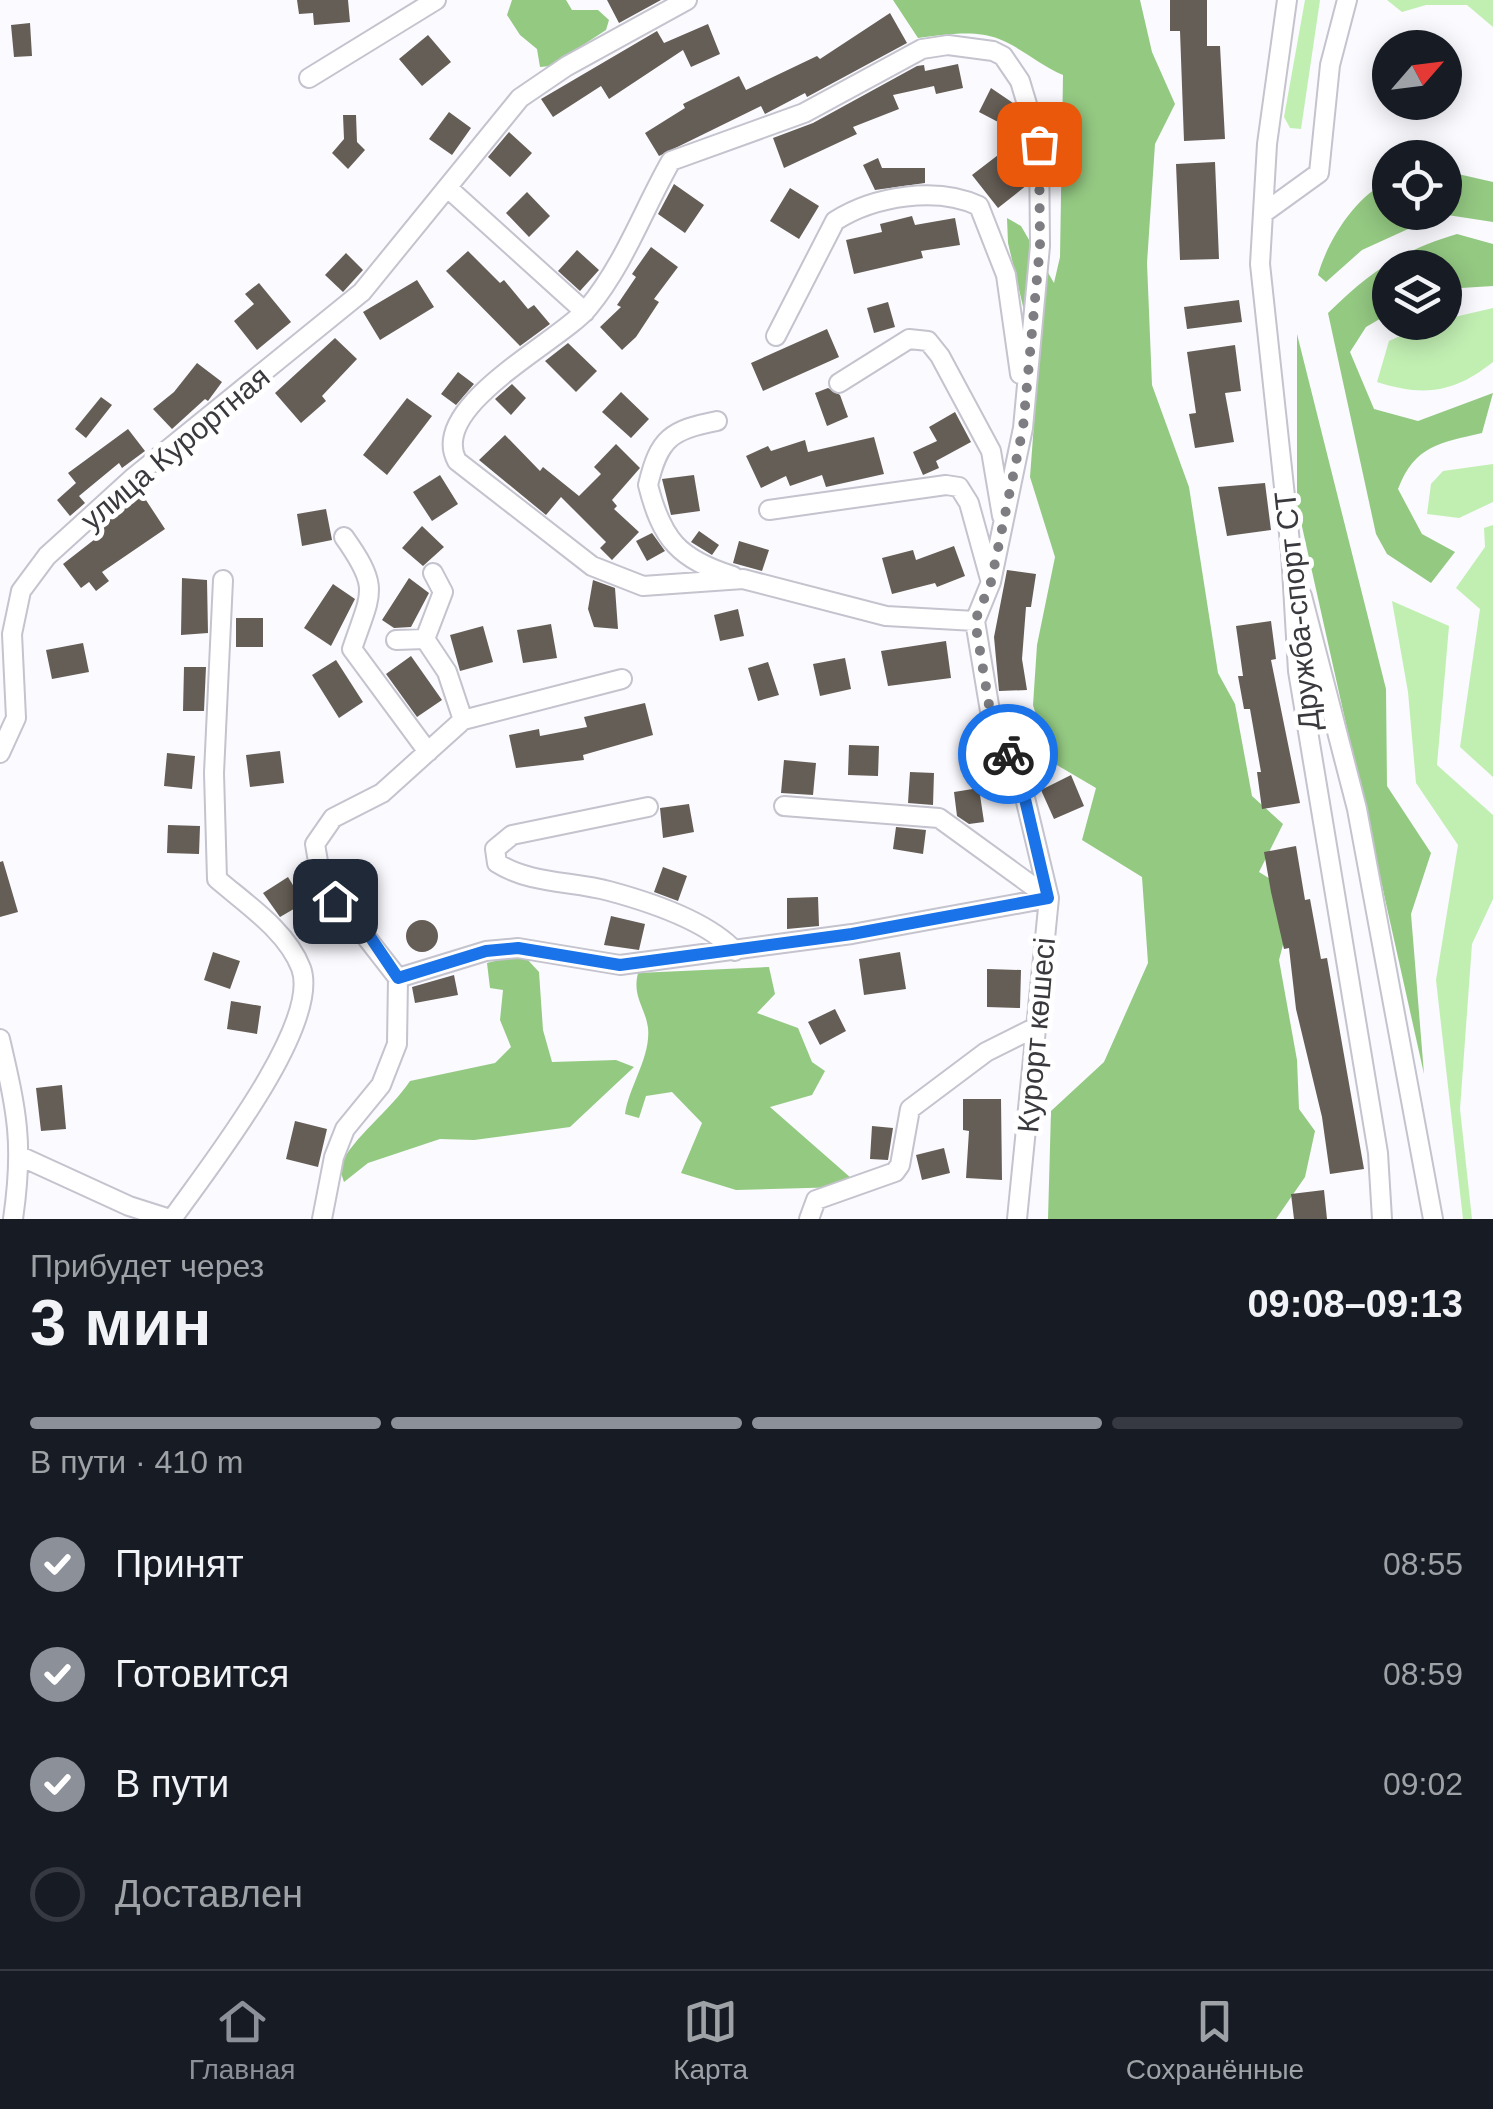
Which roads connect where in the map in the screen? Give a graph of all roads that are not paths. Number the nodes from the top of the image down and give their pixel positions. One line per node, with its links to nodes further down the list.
1 (436, 0): 5 (street)
2 (688, 0): 6 (street)
3 (1287, 0): 7 (street, Дружба-спорт СТ)
4 (1347, 0): 7 (street)
5 (309, 78)
6 (449, 189): 8 (street); 27 (street, улица Курортная)
7 (1265, 212): 16 (street, Дружба-спорт СТ)
8 (585, 312): 11 (street); 18 (street)
9 (776, 336): 11 (street)
10 (839, 383): 14 (street)
11 (1024, 405): 14 (street)
12 (718, 421): 18 (street)
13 (769, 510): 20 (street)
14 (1004, 529): 20 (street)
15 (344, 537): 26 (street)
16 (1291, 552): 41 (street, Дружба-спорт СТ); 42 (street)
17 (433, 573): 22 (street)
18 (743, 579): 21 (street)
19 (223, 580): 37 (street)
20 (991, 582): 21 (street)
21 (975, 621): 30 (street, Курорт көшесі)
22 (425, 639): 23 (street); 25 (street)
23 (396, 640)
24 (622, 679): 25 (street)
25 (463, 720): 26 (street)
26 (428, 752): 32 (street)
27 (0, 753)
28 (784, 806): 30 (street)
29 (648, 807): 31 (street)
30 (1048, 898): 31 (street); 33 (street, Курорт көшесі)
31 (735, 951): 32 (street)
32 (398, 978): 38 (street)
33 (1036, 1028): 39 (street); 40 (street, Курорт көшесі)
34 (0, 1039): 35 (street)
35 (22, 1158): 36 (street); 37 (street)
36 (14, 1219)
37 (171, 1219)
38 (322, 1219)
39 (809, 1219)
40 (1017, 1219)
41 (1382, 1219)
42 (1433, 1219)

